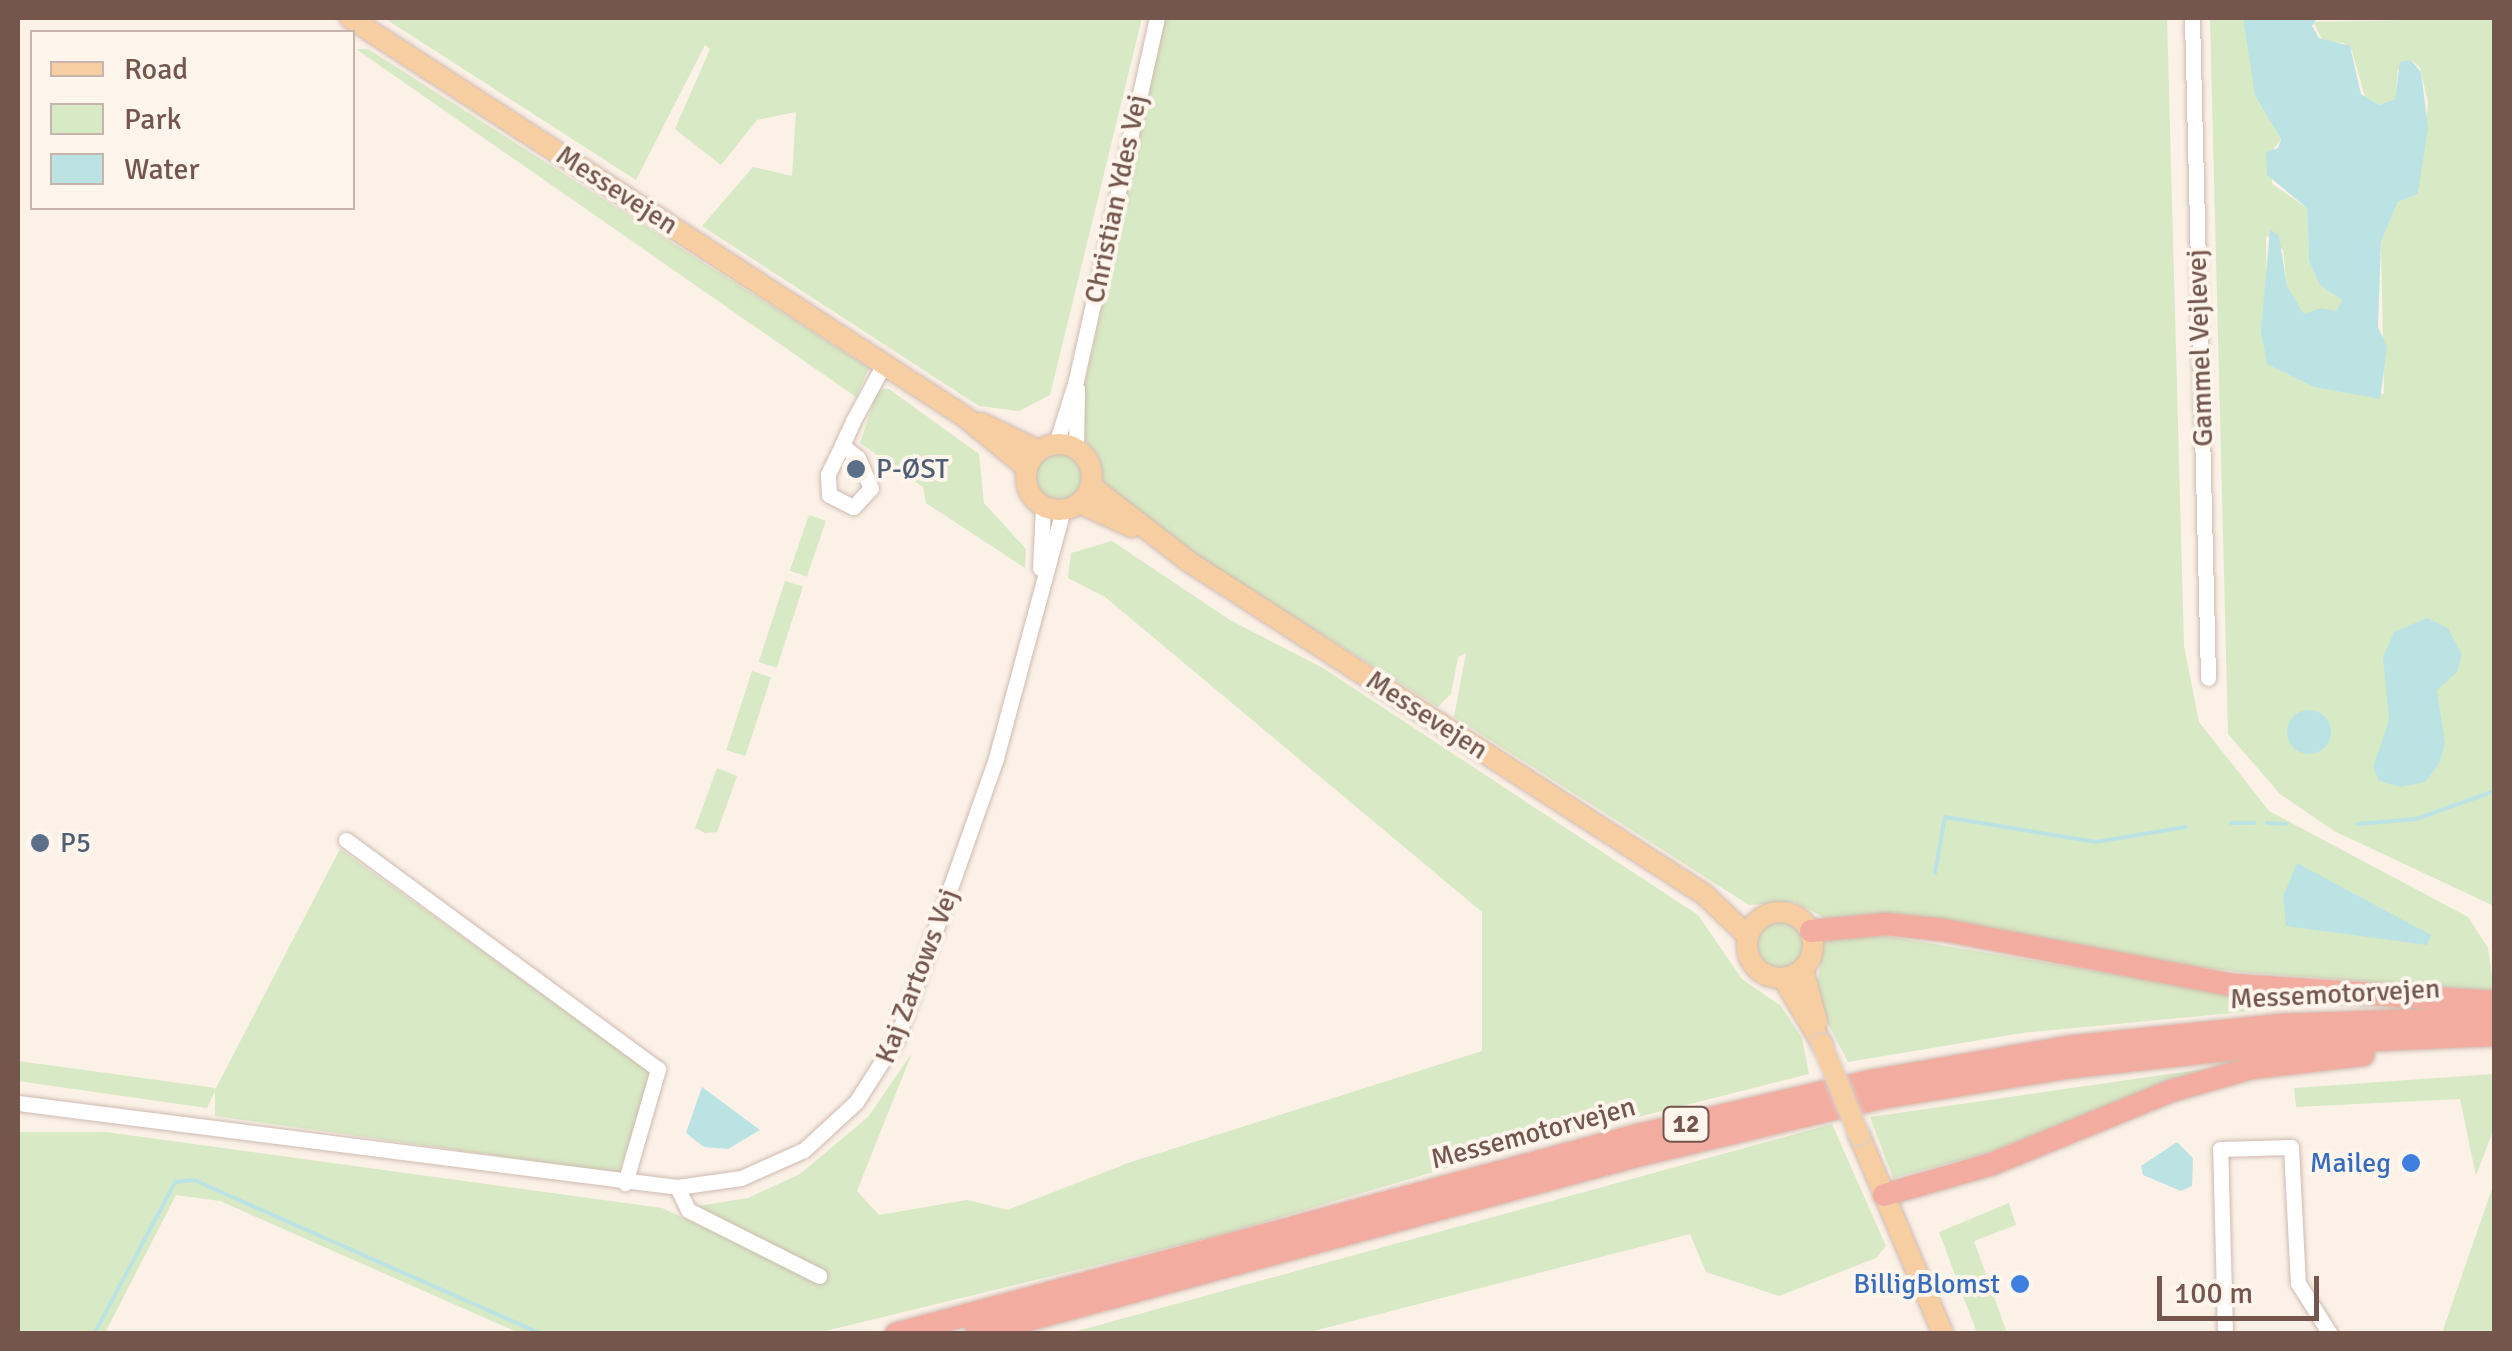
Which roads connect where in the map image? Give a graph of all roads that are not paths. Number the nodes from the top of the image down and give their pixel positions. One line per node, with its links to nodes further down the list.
1 (350, 18): 4 (main road, Messevejen)
2 (1157, 18): 6 (street, Christian Ydes Vej)
3 (2192, 18): 8 (street, Gammel Vejlevej)
4 (884, 364): 5 (street); 6 (main road, Messevejen)
5 (842, 445)
6 (1049, 453): 7 (main road); 7 (main road)
7 (1069, 501): 10 (main road, Messevejen); 25 (street, Kaj Zartows Vej)
8 (2208, 678)
9 (346, 840): 24 (street)
10 (1705, 895): 11 (main road, Messevejen); 13 (main road, Messevejen)
11 (1760, 918): 12 (main road); 13 (main road)
12 (1811, 931): 14 (main road); 16 (highway)
13 (1748, 936): 15 (main road)
14 (1804, 970): 15 (main road); 19 (main road)
15 (1783, 978): 19 (main road)
16 (2494, 1002)
17 (2494, 1017): 28 (highway, Messemotorvejen / 12)
18 (2494, 1036): 29 (highway, Messemotorvejen / 12)
19 (1822, 1044): 26 (main road, bridge)
20 (2494, 1050): 26 (highway)
21 (18, 1103): 22 (street, Kaj Zartows Vej)
22 (72, 1112): 23 (street, Kaj Zartows Vej); 24 (street, Kaj Zartows Vej)
23 (18, 1113)
24 (625, 1183): 25 (street, Kaj Zartows Vej)
25 (677, 1187): 27 (street)
26 (1884, 1195): 30 (main road)
27 (819, 1276)
28 (896, 1334)
29 (976, 1334)
30 (1943, 1334)
31 (2224, 1334): 32 (street)
32 (2330, 1334)

